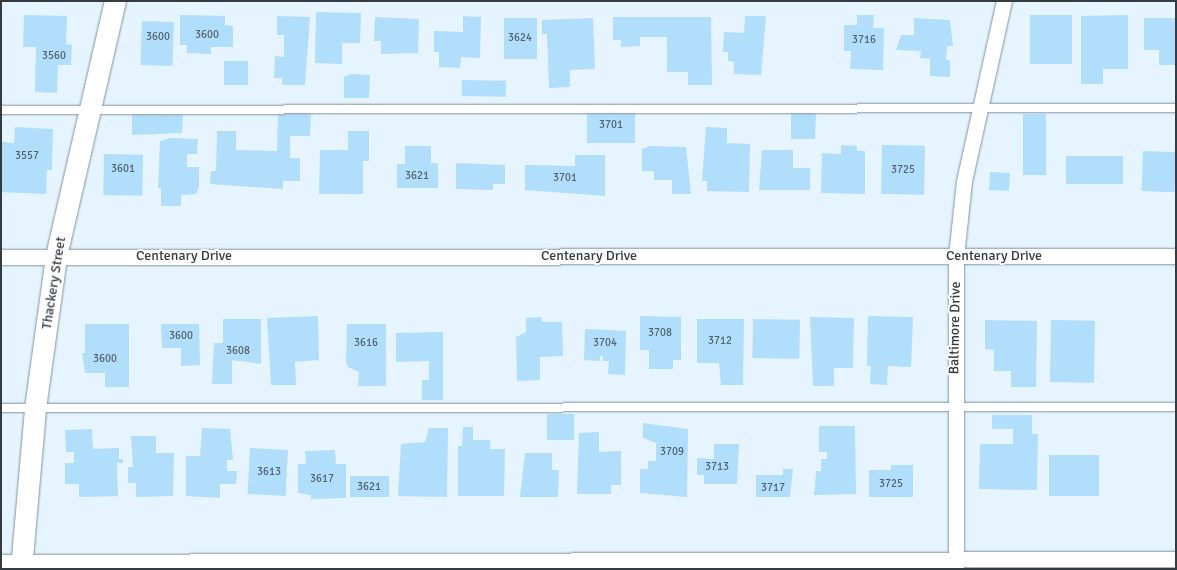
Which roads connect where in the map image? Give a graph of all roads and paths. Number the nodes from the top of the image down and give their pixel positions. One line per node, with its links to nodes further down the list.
1 (115, 1): 6 (street, Thackery Street)
2 (1004, 1): 3 (street, Baltimore Drive)
3 (980, 108): 4 (lane); 6 (lane); 9 (street, Baltimore Drive)
4 (1176, 108)
5 (1, 110): 6 (lane)
6 (88, 110): 8 (street, Thackery Street)
7 (1, 256): 8 (street, Centenary Drive)
8 (56, 256): 9 (street, Centenary Drive); 14 (street, Thackery Street)
9 (956, 256): 10 (street, Centenary Drive); 11 (street, Baltimore Drive)
10 (1176, 256)
11 (954, 407): 12 (lane); 14 (lane); 17 (street, Baltimore Drive)
12 (1176, 407)
13 (1, 408): 14 (lane)
14 (35, 408): 16 (street, Thackery Street)
15 (1176, 559): 17 (street)
16 (14, 564): 17 (street)
17 (956, 564)

